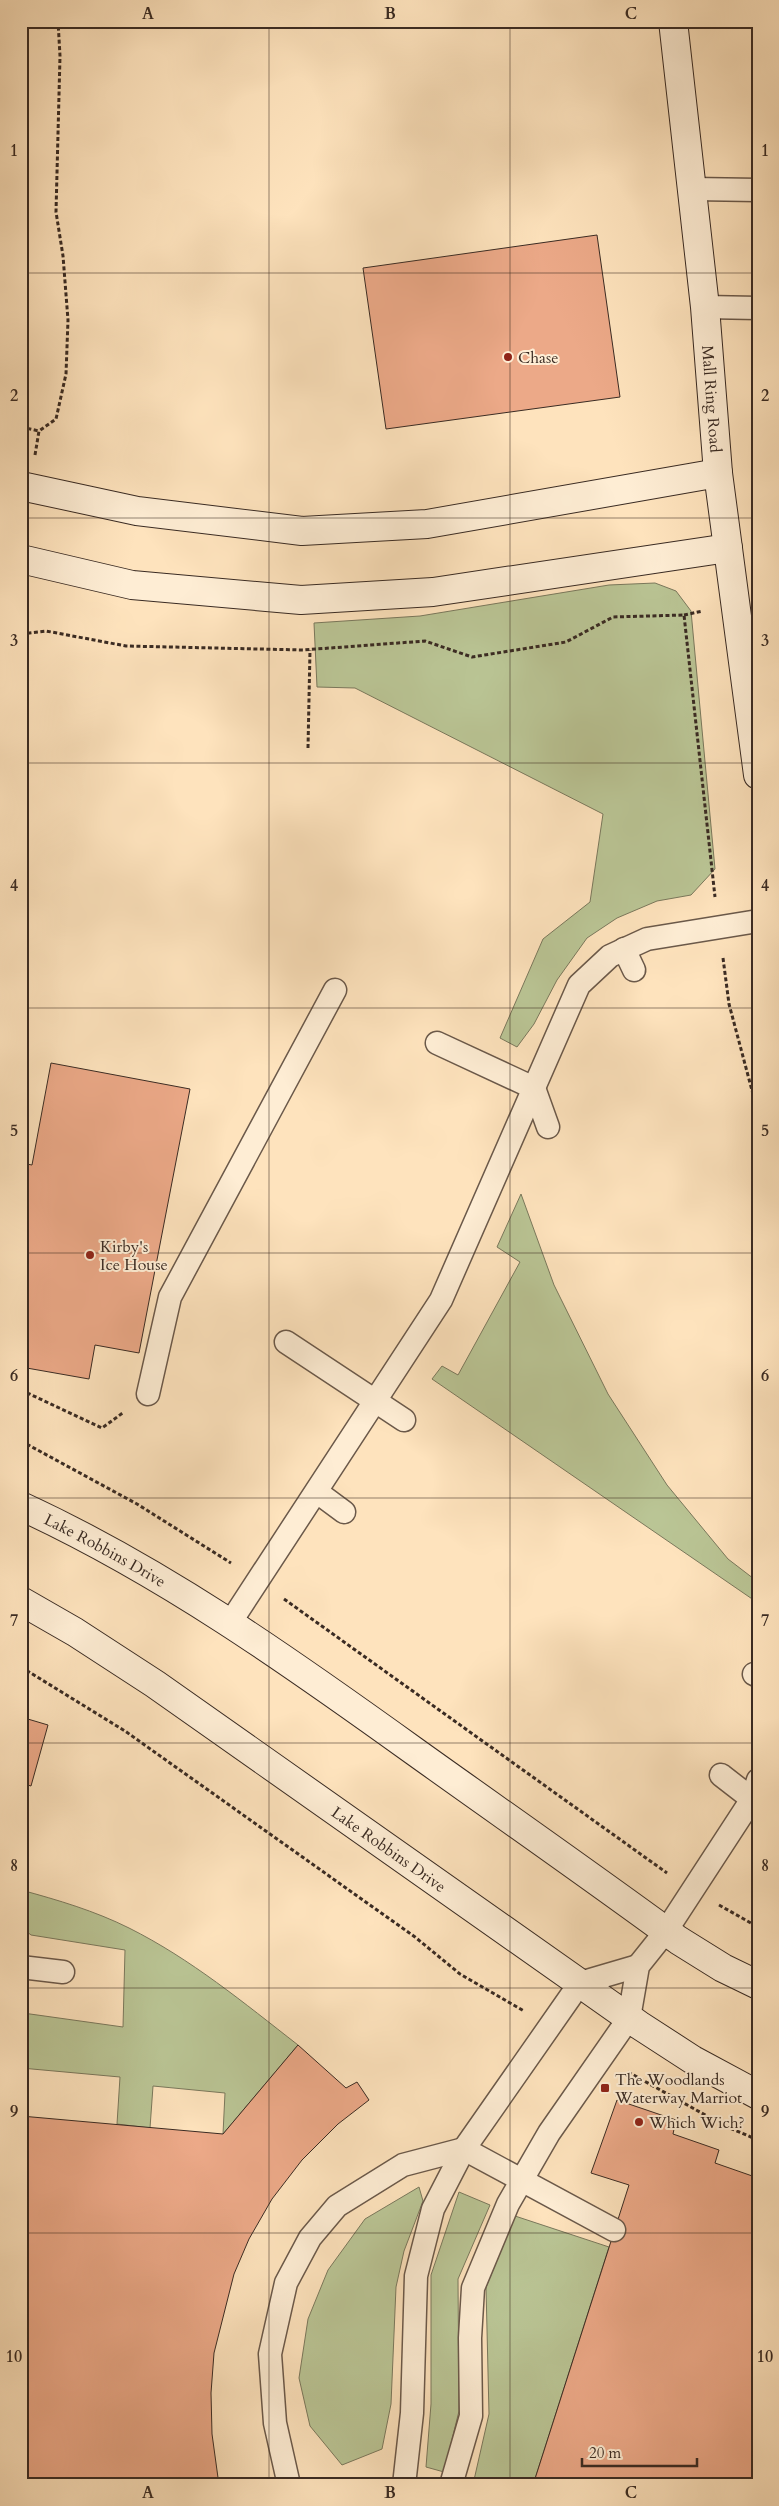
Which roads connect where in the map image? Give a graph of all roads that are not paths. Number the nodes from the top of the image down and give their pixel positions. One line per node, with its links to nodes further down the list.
1 (673, 21): 2 (street, Mall Ring Road)
2 (693, 189): 3 (lane); 4 (street, Mall Ring Road)
3 (758, 190)
4 (705, 307): 5 (lane); 6 (street, Mall Ring Road)
5 (758, 308)
6 (718, 473): 7 (street); 8 (street, Mall Ring Road)
7 (26, 486)
8 (728, 548): 9 (street); 10 (street, Mall Ring Road)
9 (21, 559)
10 (758, 775)
11 (758, 922): 12 (lane)
12 (624, 949): 13 (lane); 16 (lane)
13 (634, 970)
14 (335, 990): 19 (lane)
15 (437, 1043): 16 (lane)
16 (534, 1088): 17 (lane); 20 (lane)
17 (548, 1127)
18 (286, 1342): 20 (lane)
19 (148, 1394)
20 (374, 1402): 21 (lane); 22 (lane)
21 (404, 1420)
22 (316, 1492): 24 (lane); 26 (lane)
23 (21, 1506): 26 (street, Lake Robbins Drive)
24 (344, 1512)
25 (21, 1601): 33 (street, Lake Robbins Drive)
26 (230, 1623): 29 (street, Lake Robbins Drive)
27 (721, 1775): 28 (lane)
28 (755, 1789): 29 (lane)
29 (666, 1931): 30 (lane); 34 (street, Lake Robbins Drive)
30 (638, 1966): 33 (lane); 35 (lane)
31 (21, 1967): 32 (lane)
32 (63, 1972)
33 (580, 1984): 35 (street, Lake Robbins Drive); 37 (lane)
34 (758, 1985)
35 (629, 2018): 36 (street, Lake Robbins Drive); 38 (lane)
36 (758, 2095)
37 (464, 2149): 38 (lane); 40 (lane); 41 (lane)
38 (522, 2180): 39 (lane); 42 (lane)
39 (614, 2230)
40 (289, 2485)
41 (404, 2485)
42 (451, 2485)

